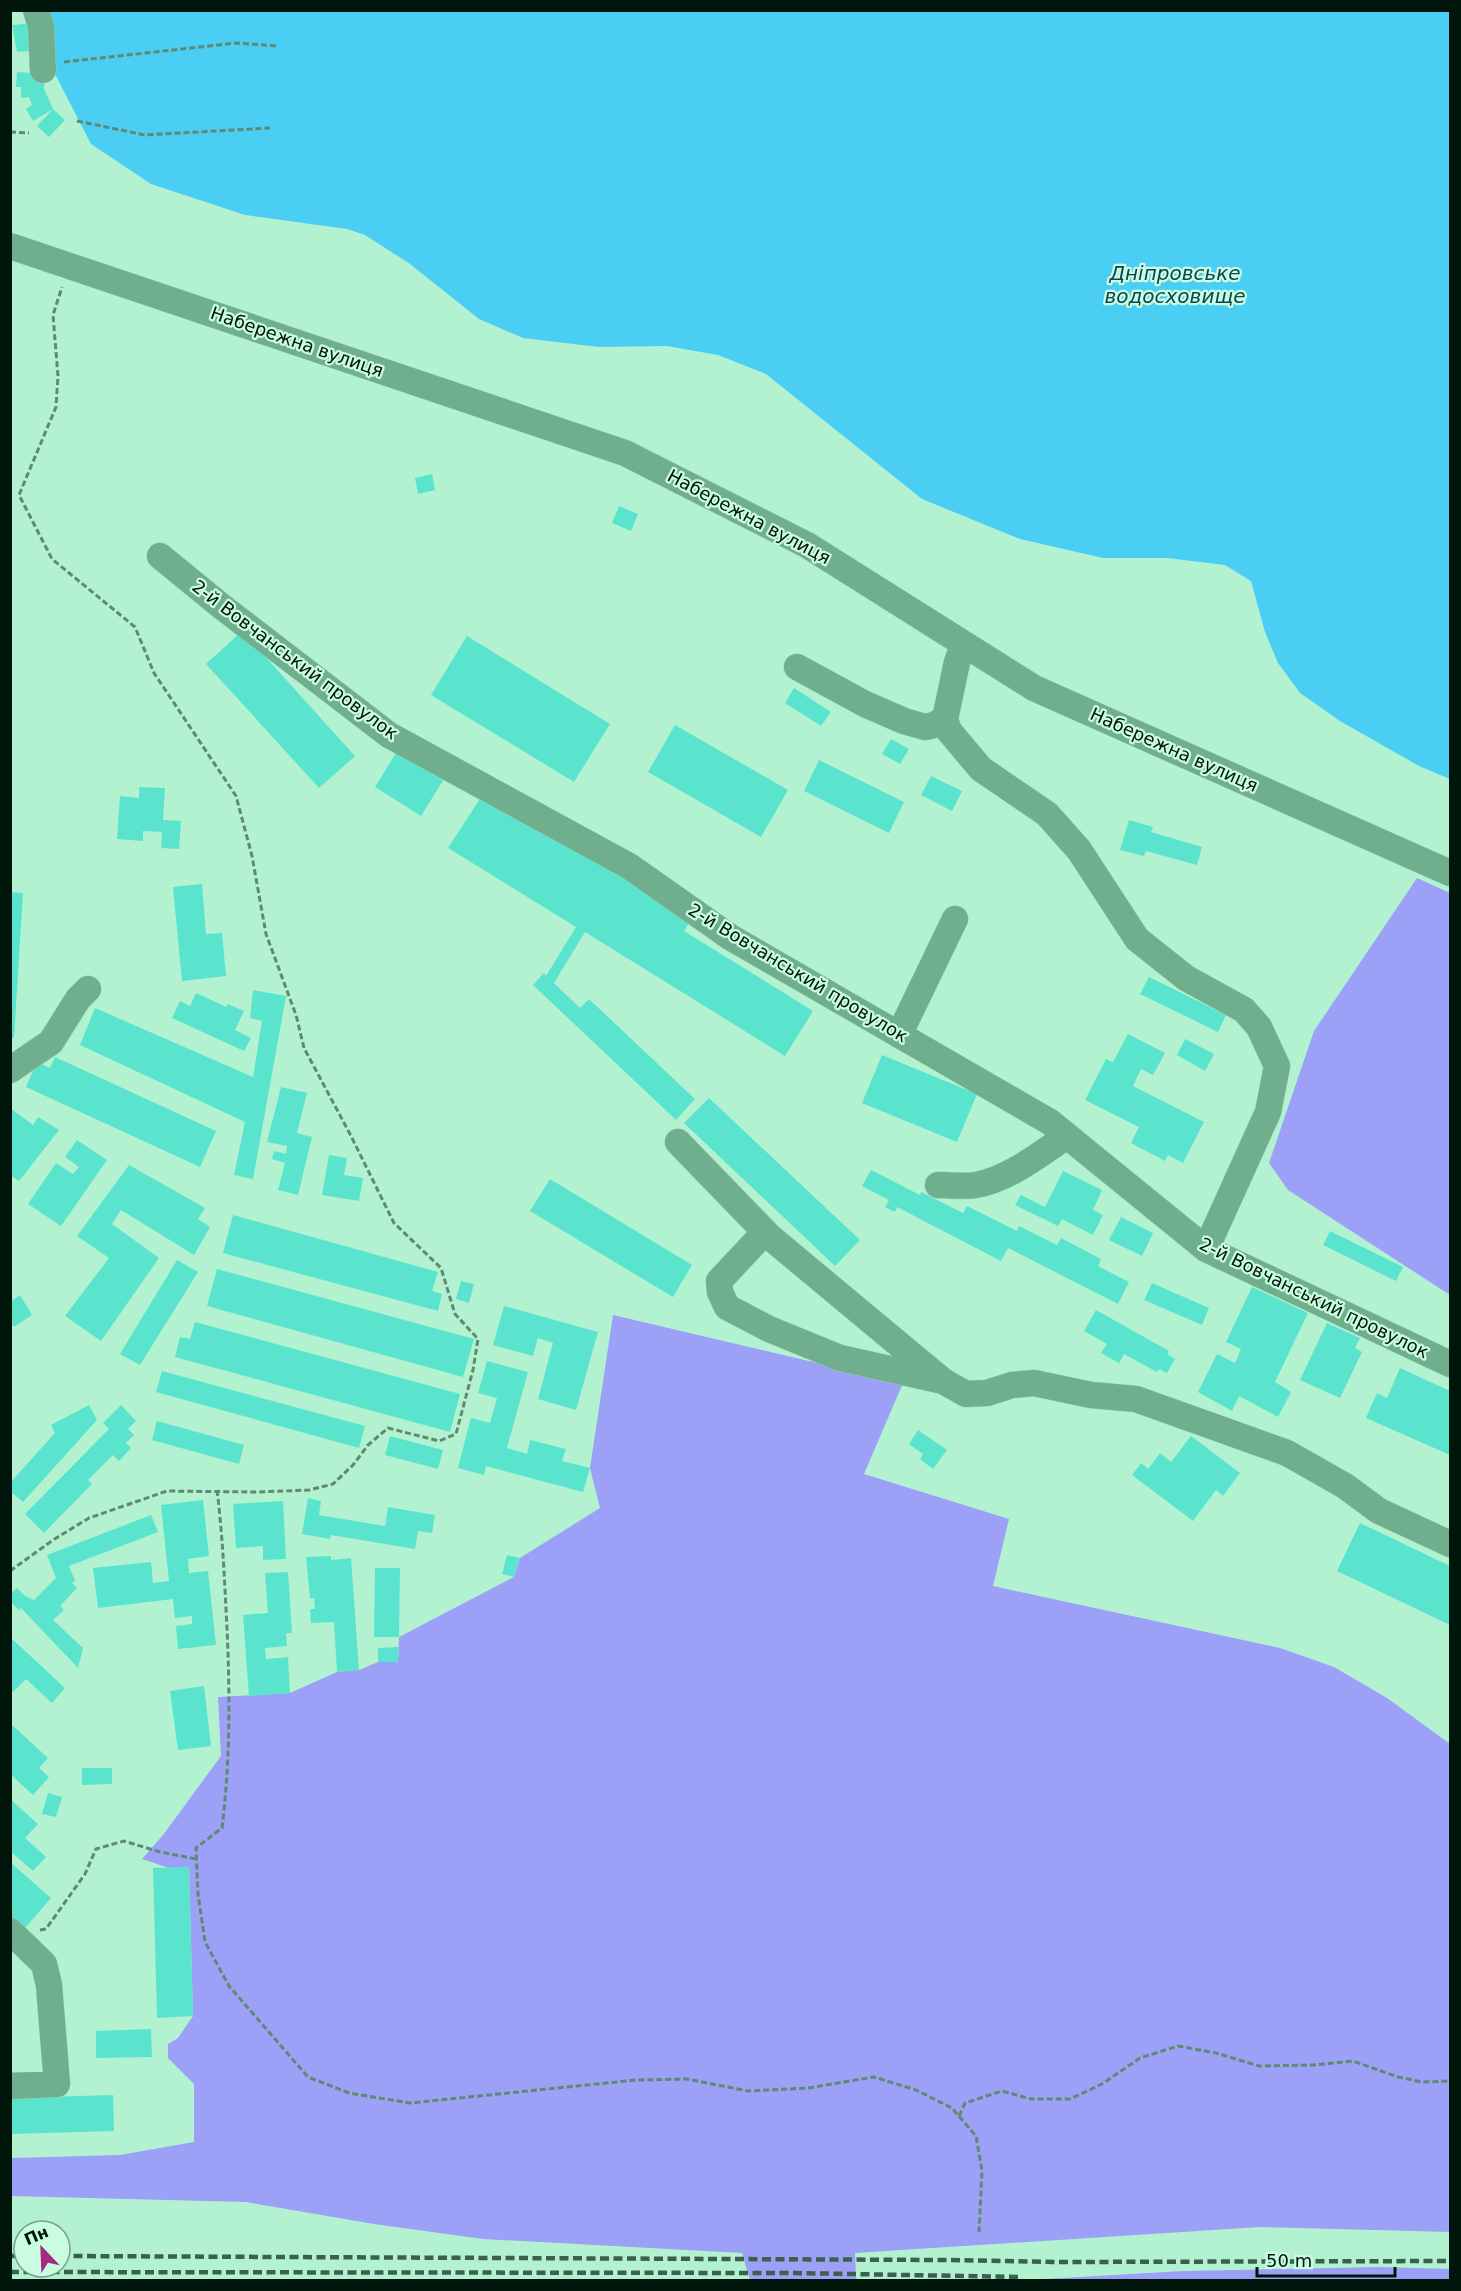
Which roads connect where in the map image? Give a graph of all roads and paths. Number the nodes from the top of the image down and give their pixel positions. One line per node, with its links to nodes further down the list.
1 (36, 10): 3 (street)
2 (279, 46): 3 (path)
3 (48, 67)
4 (77, 121): 5 (path)
5 (270, 128)
6 (10, 132): 7 (path)
7 (29, 133)
8 (10, 246): 9 (street, Набережна вулиця)
9 (70, 266): 11 (street, Набережна вулиця); 26 (path)
10 (160, 556): 17 (street, 2-й Вовчанський провулок)
11 (964, 644): 13 (street); 14 (street, Набережна вулиця)
12 (797, 668): 13 (street)
13 (945, 719): 23 (street)
14 (1450, 873)
15 (955, 920): 17 (street)
16 (88, 989): 18 (street)
17 (899, 1035): 19 (street, 2-й Вовчанський провулок)
18 (10, 1070)
19 (1067, 1136): 21 (street); 23 (street, 2-й Вовчанський провулок)
20 (678, 1142): 22 (street)
21 (938, 1185)
22 (765, 1232): 25 (street); 25 (street)
23 (1206, 1249): 24 (street, 2-й Вовчанський провулок)
24 (1450, 1364)
25 (943, 1381): 27 (street)
26 (217, 1490): 28 (path); 29 (path)
27 (1450, 1544)
28 (10, 1571)
29 (196, 1859): 31 (path); 34 (path)
30 (10, 1931): 33 (street)
31 (36, 1931)
32 (1450, 2081): 34 (path)
33 (10, 2086)
34 (959, 2116): 35 (path)
35 (979, 2232)

